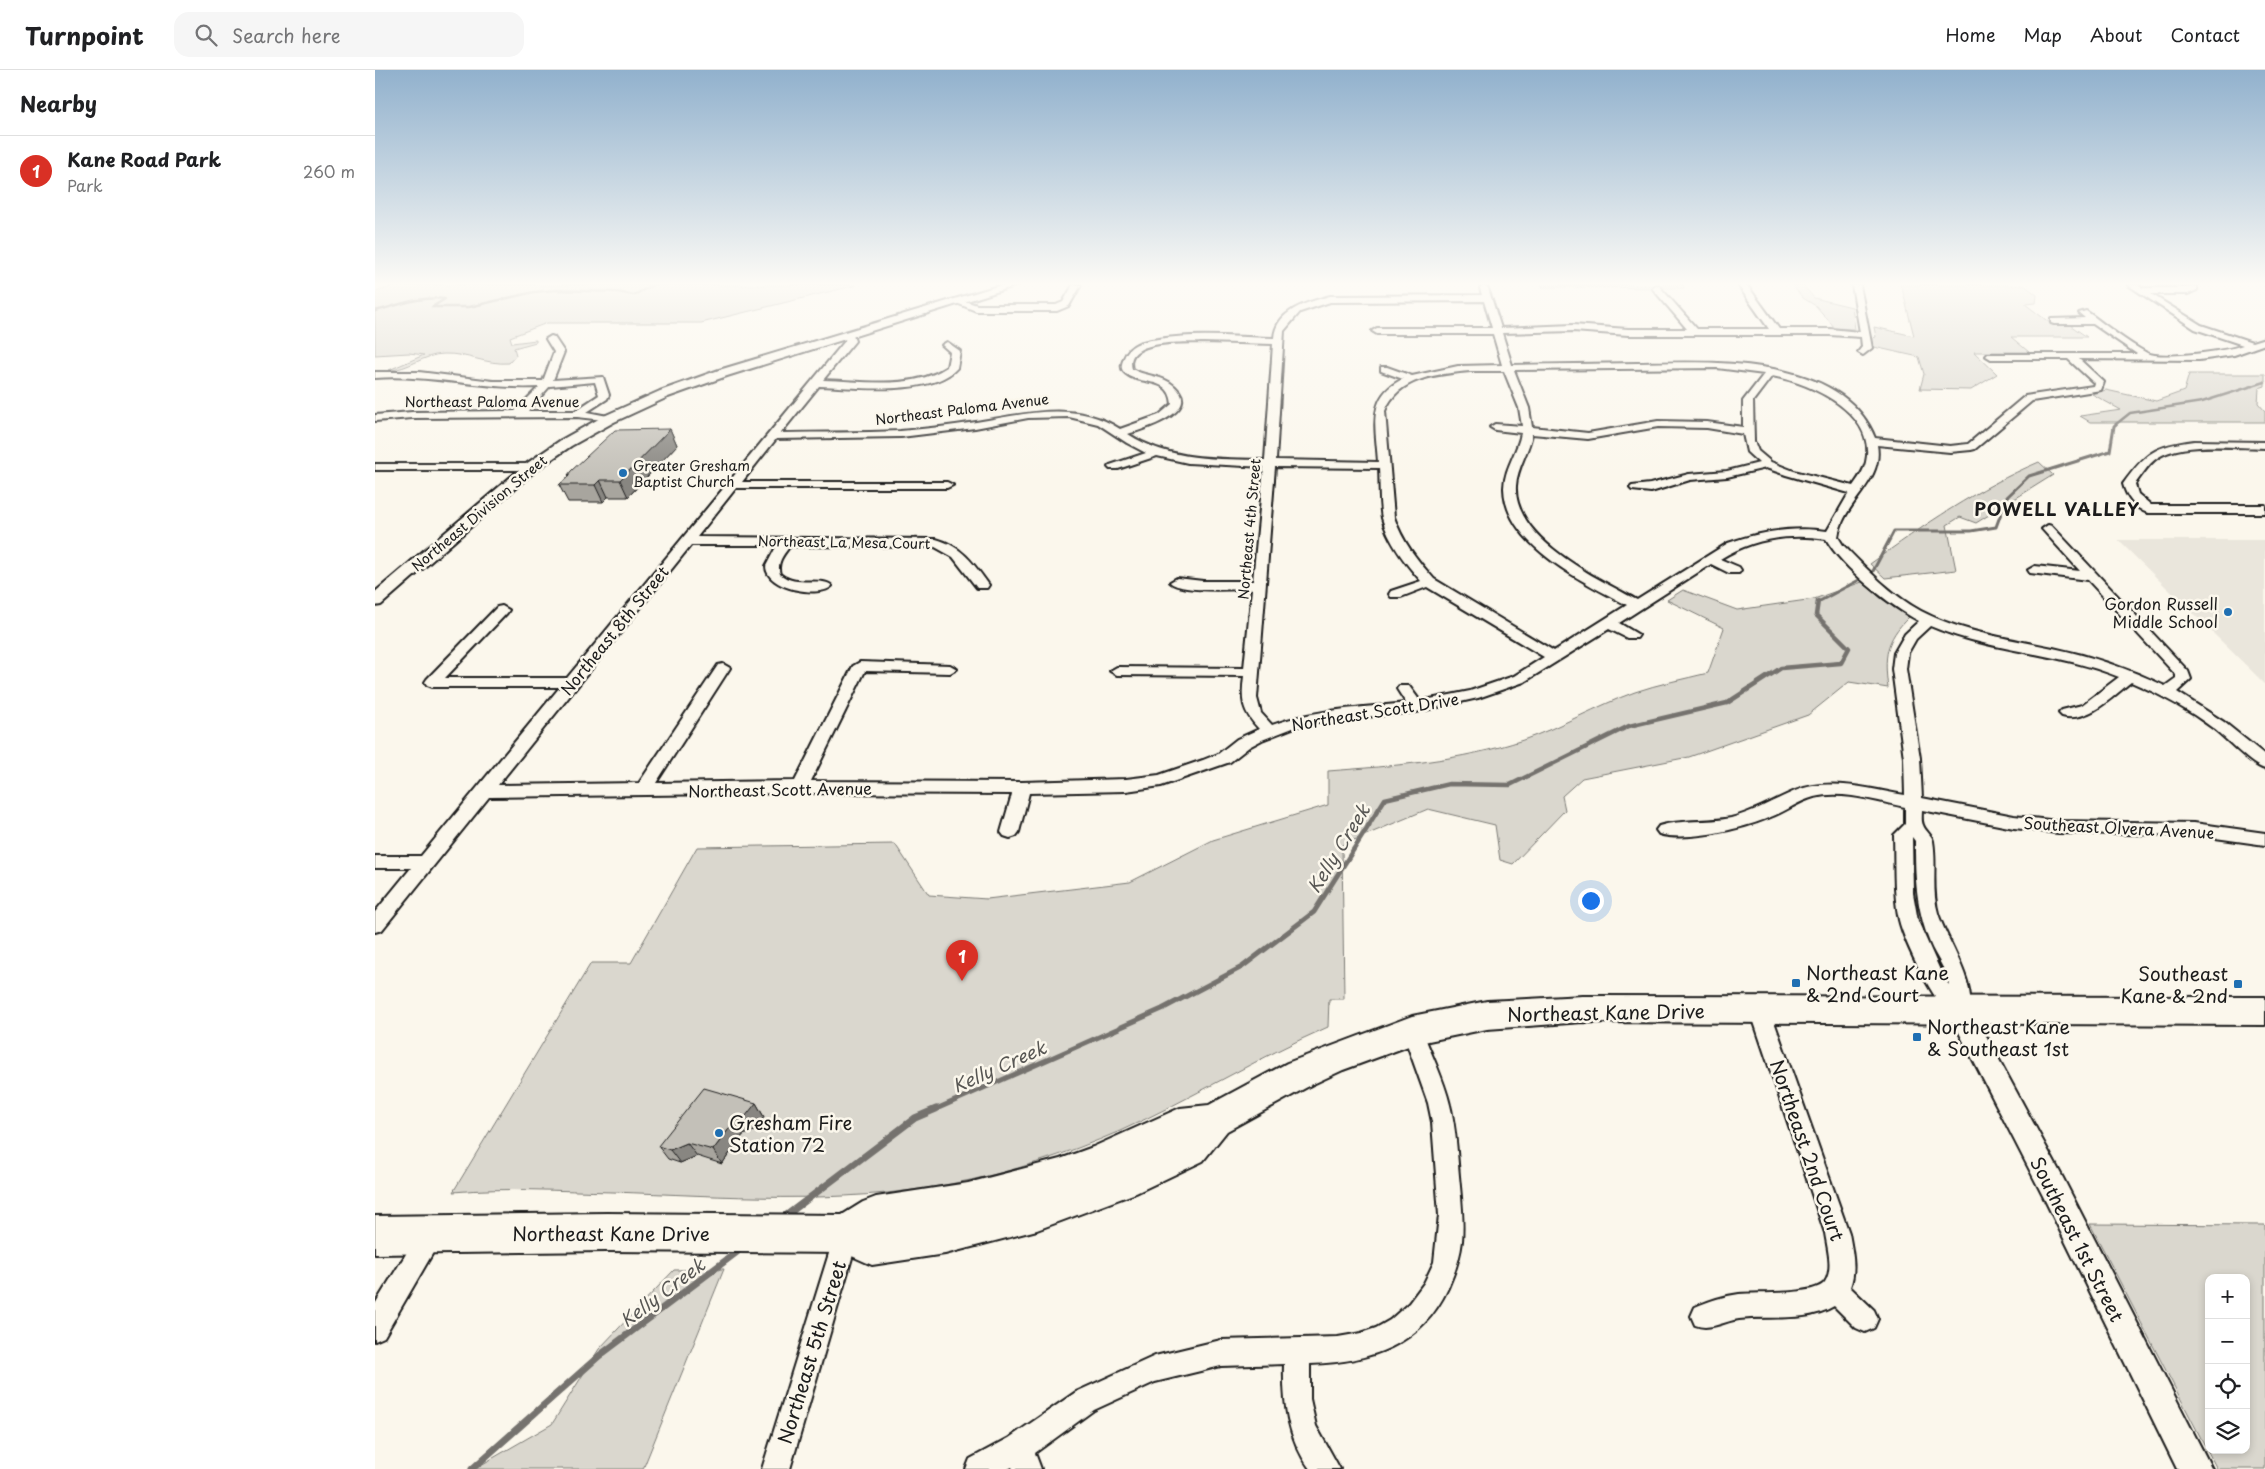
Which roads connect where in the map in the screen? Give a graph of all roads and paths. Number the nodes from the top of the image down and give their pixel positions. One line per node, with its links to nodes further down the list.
1 (558, 350): 18 (street)
2 (799, 350): 23 (street, Northeast Division Street)
3 (842, 350): 19 (street, Northeast 8th Street)
4 (954, 350): 19 (street)
5 (1132, 350): 27 (street)
6 (1278, 350): 32 (street, Northeast 4th Street)
7 (1502, 350): 13 (street)
8 (2138, 350): 11 (street)
9 (2239, 350): 11 (street)
10 (1991, 356): 12 (street)
11 (2146, 356): 12 (street)
12 (2071, 357): 29 (street)
13 (1508, 367): 15 (street); 17 (street); 25 (street)
14 (1384, 369): 17 (street)
15 (1770, 372): 26 (street); 29 (street)
16 (377, 376): 18 (street)
17 (1412, 379): 34 (street)
18 (547, 383): 20 (street); 21 (street)
19 (815, 383): 28 (street, Northeast 8th Street)
20 (518, 414): 21 (street, Northeast Paloma Avenue); 22 (street, Northeast Paloma Avenue)
21 (577, 414): 23 (street, Northeast Paloma Avenue)
22 (375, 418)
23 (609, 419): 37 (street, Northeast Division Street)
24 (1495, 427): 25 (street)
25 (1527, 430): 26 (street); 59 (street)
26 (1748, 430): 33 (street)
27 (1119, 433): 28 (street, Northeast Paloma Avenue); 31 (street, Northeast Paloma Avenue)
28 (772, 436): 38 (street, Northeast 8th Street)
29 (1871, 441): 41 (street)
30 (2265, 445): 43 (street)
31 (1156, 453): 32 (street, Northeast Paloma Avenue); 35 (street)
32 (1270, 464): 34 (street, Northeast Paloma Avenue); 54 (street, Northeast 4th Street)
33 (1767, 464): 40 (street); 41 (street)
34 (1384, 465): 53 (street)
35 (1114, 466)
36 (375, 467): 37 (street)
37 (531, 467): 58 (street, Northeast Division Street)
38 (732, 485): 39 (street); 46 (street, Northeast 8th Street)
39 (947, 485)
40 (1636, 488)
41 (1857, 490): 45 (street)
42 (2265, 509): 43 (street)
43 (2148, 510)
44 (2048, 529): 51 (street)
45 (1832, 536): 48 (street, Northeast Scott Drive); 61 (street)
46 (687, 541): 47 (street, Northeast La Mesa Court); 70 (street, Northeast 8th Street)
47 (787, 541): 55 (street); 56 (street, Northeast La Mesa Court)
48 (1712, 560): 49 (street); 59 (street, Northeast Scott Drive)
49 (1734, 570)
50 (2035, 570): 51 (street)
51 (2091, 576): 72 (street)
52 (1177, 582): 54 (street)
53 (1429, 582): 57 (street); 64 (street)
54 (1259, 585): 68 (street, Northeast 4th Street)
55 (825, 586)
56 (982, 586)
57 (1396, 594)
58 (375, 601)
59 (1637, 605): 62 (street, Northeast Scott Drive)
60 (502, 610): 70 (street)
61 (1927, 620): 69 (street); 82 (street, Southeast 1st Street)
62 (1608, 623): 63 (street); 64 (street, Northeast Scott Drive)
63 (1632, 635)
64 (1555, 658): 73 (street, Northeast Scott Drive)
65 (723, 668): 80 (street)
66 (949, 669): 77 (street)
67 (1117, 671): 68 (street)
68 (1249, 672): 75 (street, Northeast 4th Street)
69 (2129, 676): 72 (street); 74 (street)
70 (572, 683): 81 (street, Northeast 8th Street)
71 (1404, 689): 73 (street)
72 (2166, 693): 76 (street)
73 (1416, 707): 75 (street, Northeast Scott Drive)
74 (2067, 712)
75 (1269, 730): 78 (street, Northeast Scott Drive)
76 (2265, 764)
77 (800, 787): 79 (street, Northeast Scott Avenue); 80 (street, Northeast Scott Avenue)
78 (1077, 787): 79 (street, Northeast Scott Avenue)
79 (1022, 788): 84 (street)
80 (643, 790): 81 (street, Northeast Scott Avenue)
81 (484, 791): 87 (street, Northeast 8th Street)
82 (1914, 803): 83 (street, Southeast Olvera Avenue); 85 (street, Southeast Olvera Avenue); 90 (street, Southeast 1st Street)
83 (1665, 830)
84 (1010, 832)
85 (2265, 839)
86 (375, 862): 87 (street)
87 (426, 862): 88 (street, Northeast 8th Street)
88 (375, 925)
89 (1760, 1010): 90 (main road, Northeast Kane Drive); 92 (main road, Northeast Kane Drive); 96 (street, Northeast 2nd Court)
90 (1960, 1011): 91 (main road, Northeast Kane Drive); 105 (street, Southeast 1st Street)
91 (2265, 1011)
92 (1412, 1030): 94 (main road, Northeast Kane Drive); 100 (street)
93 (431, 1234): 94 (main road, Northeast Kane Drive); 95 (main road, Northeast Kane Drive); 99 (street)
94 (847, 1234): 102 (street, Northeast 5th Street)
95 (375, 1235)
96 (1836, 1291): 97 (street); 98 (street)
97 (1704, 1316)
98 (1865, 1318)
99 (375, 1328)
100 (1298, 1350): 101 (street); 104 (street)
101 (1023, 1458): 103 (street)
102 (776, 1469)
103 (980, 1469)
104 (1326, 1469)
105 (2195, 1469)

